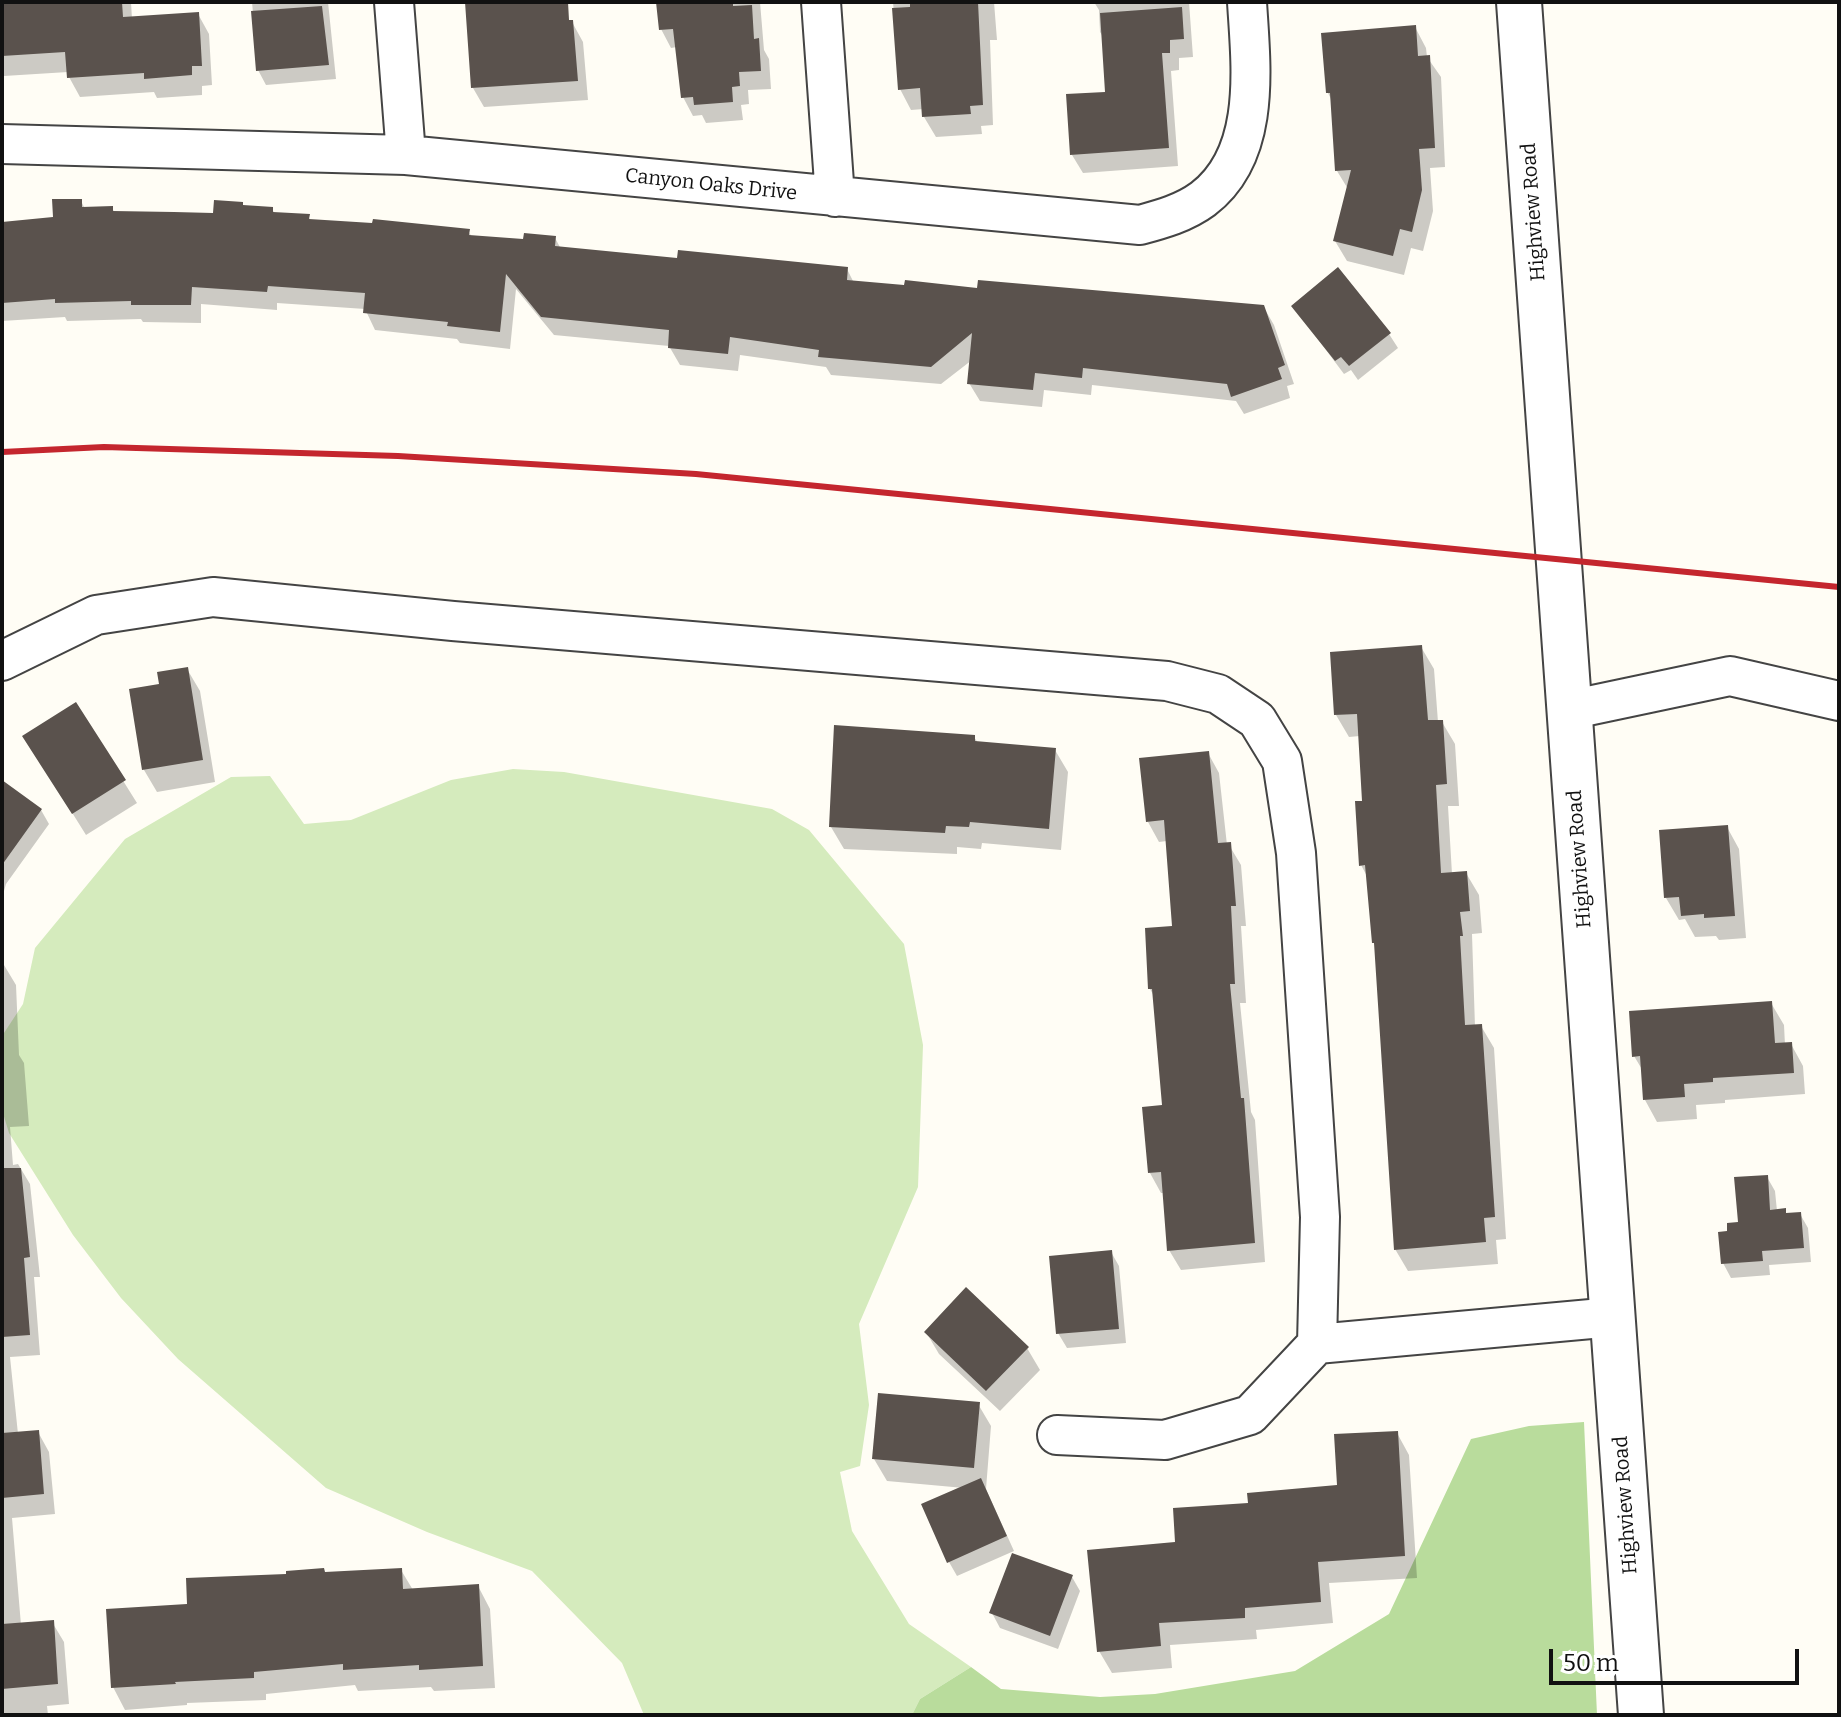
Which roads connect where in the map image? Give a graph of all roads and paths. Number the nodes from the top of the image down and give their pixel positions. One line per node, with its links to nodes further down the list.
1 (394, 2): 6 (street)
2 (821, 2): 7 (street)
3 (1247, 2): 7 (street, Canyon Oaks Drive)
4 (1519, 2): 10 (street, Highview Road)
5 (2, 144): 6 (street, Canyon Oaks Drive)
6 (406, 155): 7 (street, Canyon Oaks Drive)
7 (835, 197)
8 (2, 661): 12 (street)
9 (1839, 701): 10 (street)
10 (1569, 710): 11 (street, Highview Road)
11 (1613, 1317): 12 (street); 14 (street, Highview Road)
12 (1317, 1344): 13 (street)
13 (1057, 1435)
14 (1641, 1715)

